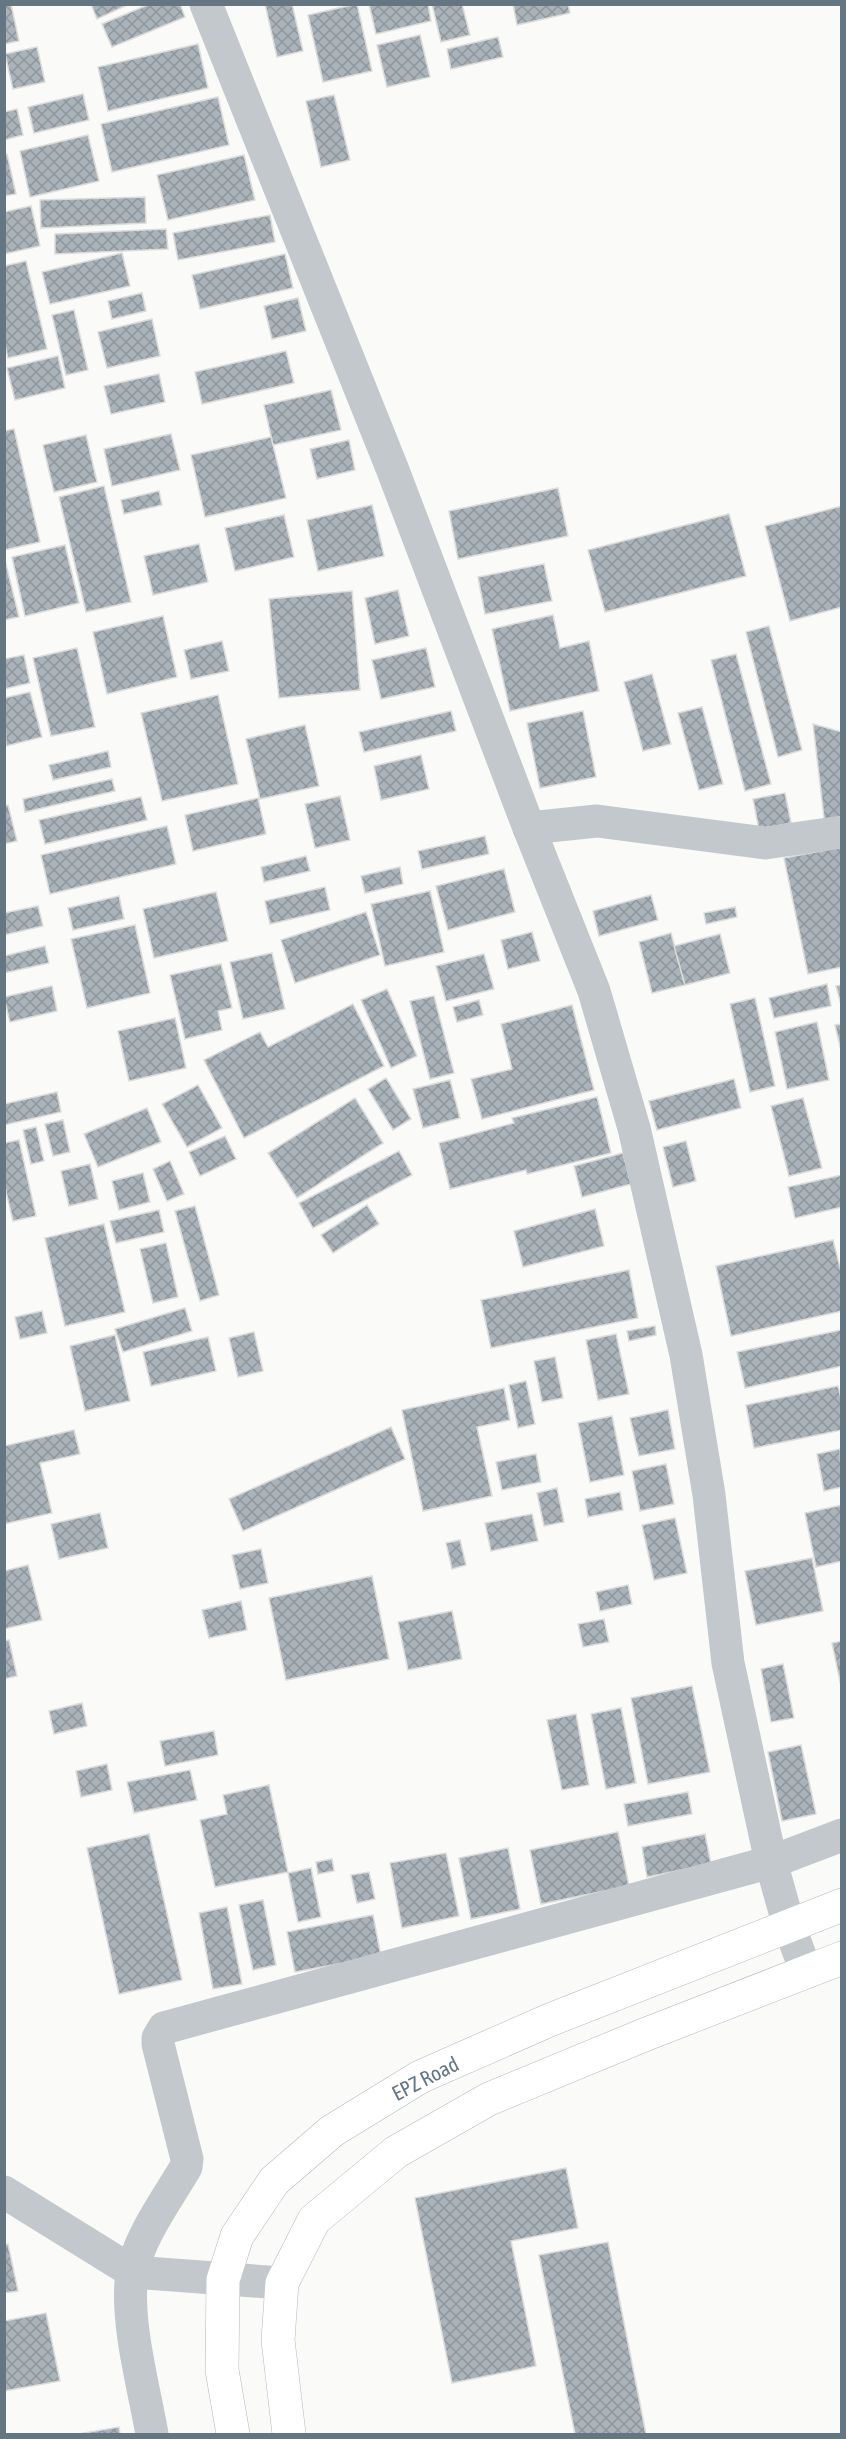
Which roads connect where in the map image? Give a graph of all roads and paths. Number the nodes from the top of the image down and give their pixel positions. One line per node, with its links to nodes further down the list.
1 (206, 4): 2 (street)
2 (529, 828): 3 (street); 5 (street)
3 (842, 832)
4 (842, 1835): 5 (street)
5 (771, 1862): 7 (street); 11 (street)
6 (842, 1905): 7 (main road, EPZ Road)
7 (789, 1926): 9 (street); 12 (main road, EPZ Road)
8 (842, 1958): 9 (main road)
9 (806, 1971): 13 (main road)
10 (4, 2192): 11 (street)
11 (133, 2272): 12 (street); 14 (street)
12 (224, 2280): 13 (street); 15 (main road, EPZ Road)
13 (282, 2283): 16 (main road)
14 (152, 2434)
15 (233, 2434)
16 (289, 2434)

